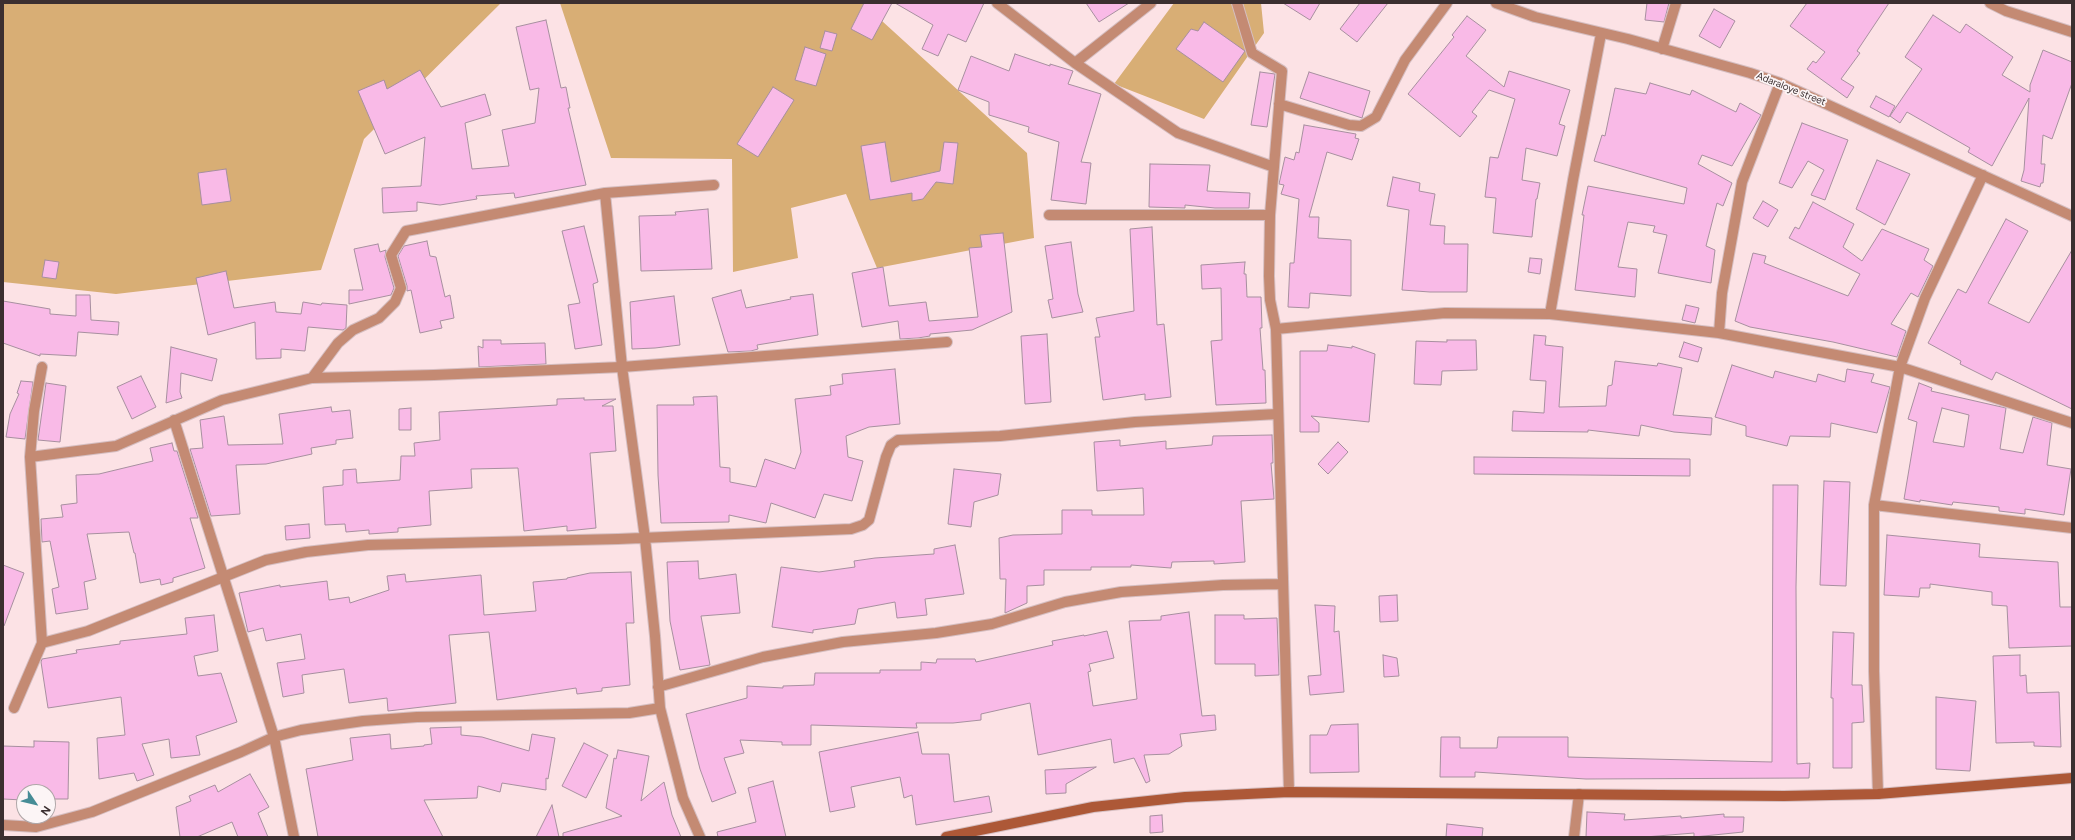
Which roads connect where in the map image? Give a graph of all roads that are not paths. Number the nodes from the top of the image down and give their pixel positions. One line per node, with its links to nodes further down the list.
1 (997, 3): 11 (street)
2 (1151, 3): 11 (street)
3 (1238, 3): 13 (street)
4 (1447, 3): 13 (street)
5 (1496, 3): 9 (street, Adaraloye street)
6 (1676, 3): 10 (street)
7 (1990, 3): 8 (street)
8 (2072, 32)
9 (1601, 34): 10 (street, Adaraloye street); 21 (street)
10 (1662, 49): 12 (street, Adaraloye street)
11 (1075, 63): 14 (street)
12 (1780, 83): 15 (street, Adaraloye street); 23 (street)
13 (1279, 104): 14 (street)
14 (1274, 167): 19 (street)
15 (1983, 175): 20 (street, Adaraloye street); 27 (street)
16 (714, 184): 17 (street)
17 (605, 193): 26 (street); 28 (street)
18 (1049, 214): 19 (street)
19 (1270, 215): 22 (street)
20 (2072, 216)
21 (1550, 314): 22 (street); 23 (street)
22 (1276, 329): 29 (street)
23 (1720, 333): 27 (street)
24 (947, 342): 26 (street)
25 (42, 367): 32 (street)
26 (622, 367): 28 (street); 35 (street)
27 (1900, 367): 31 (street); 33 (street)
28 (312, 378): 30 (street)
29 (1277, 414): 35 (street); 37 (street)
30 (174, 420): 32 (street); 36 (street)
31 (2072, 423)
32 (30, 457): 38 (street)
33 (1874, 505): 34 (street); 46 (street)
34 (2072, 528)
35 (645, 538): 36 (street); 39 (street)
36 (222, 576): 38 (street); 42 (street)
37 (1282, 584): 39 (street); 44 (street)
38 (42, 643): 40 (street)
39 (658, 687): 41 (street)
40 (14, 708)
41 (660, 708): 42 (street); 49 (street)
42 (274, 737): 47 (street); 48 (street)
43 (2072, 778): 46 (main road)
44 (1289, 792): 45 (main road); 50 (main road)
45 (1579, 794): 46 (main road); 51 (street)
46 (1878, 794)
47 (3, 825)
48 (294, 837)
49 (700, 837)
50 (946, 837)
51 (1574, 837)

